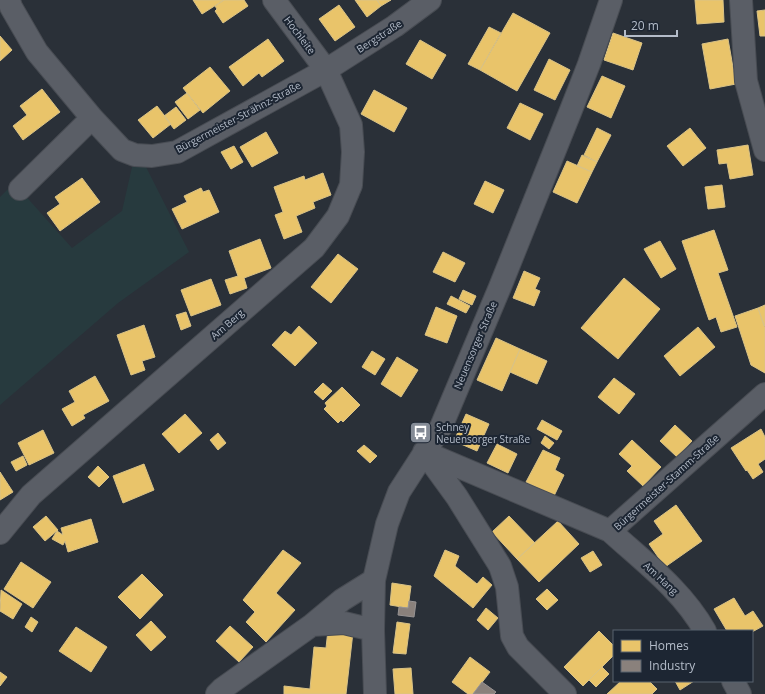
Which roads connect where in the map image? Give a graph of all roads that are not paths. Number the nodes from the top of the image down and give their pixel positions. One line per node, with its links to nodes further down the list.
1 (9, 0): 7 (street, Bürgermeister-Strähnz-Straße)
2 (274, 0): 6 (street, Hochleite)
3 (430, 0): 6 (street, Bergstraße)
4 (611, 0): 11 (street, Neuensorger Straße)
5 (740, 0): 8 (street)
6 (326, 70): 7 (street, Bürgermeister-Strähnz-Straße); 13 (street, Am Berg)
7 (92, 118): 9 (street)
8 (765, 150)
9 (20, 189)
10 (765, 394): 12 (street, Bürgermeister-Stamm-Straße)
11 (424, 452): 12 (street, Bürgermeister-Stamm-Straße); 14 (street, Neuensorger Straße); 21 (street)
12 (610, 532): 17 (street, Am Hang)
13 (0, 533)
14 (374, 580): 15 (street); 16 (street, Neuensorger Straße)
15 (312, 625): 16 (street); 19 (street)
16 (373, 630): 20 (street, Neuensorger Straße)
17 (704, 630)
18 (734, 682): 22 (street)
19 (216, 694)
20 (375, 694)
21 (565, 694)
22 (740, 694)

